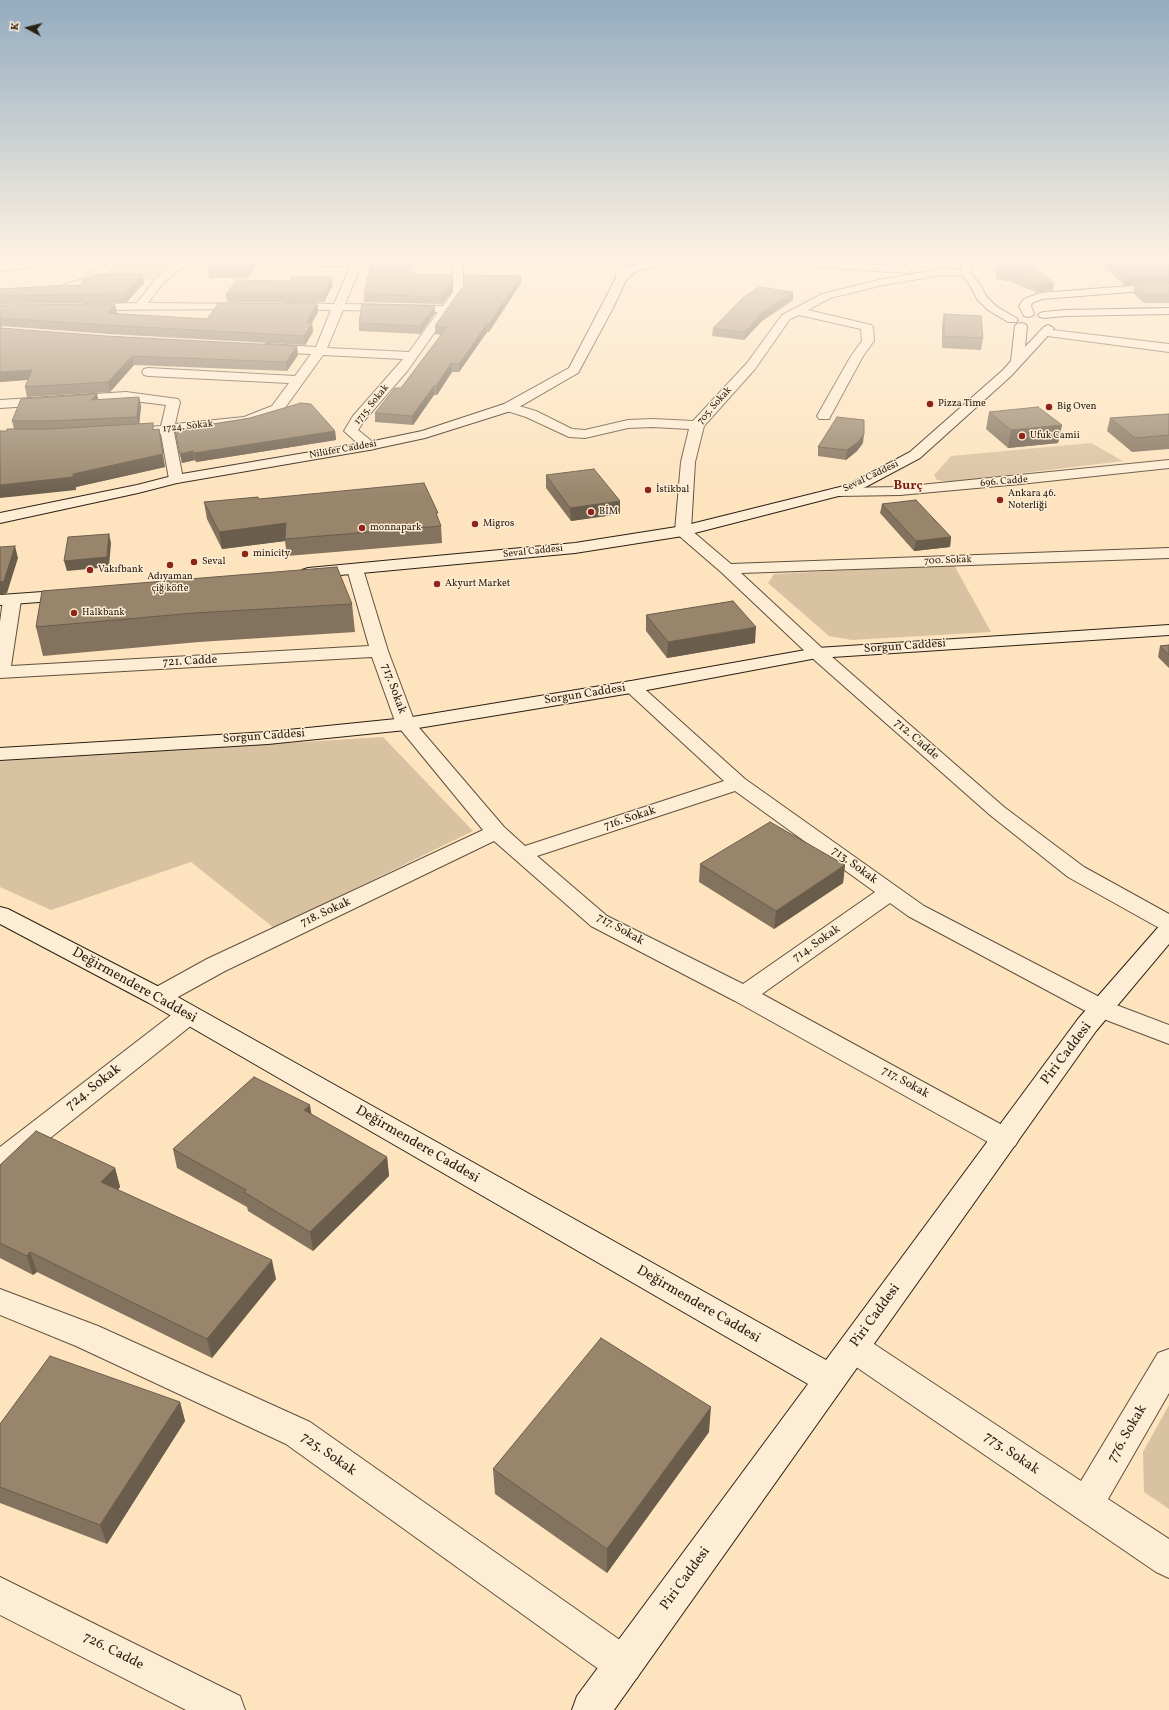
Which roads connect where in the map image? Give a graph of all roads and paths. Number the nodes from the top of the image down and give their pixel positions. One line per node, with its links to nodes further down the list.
1 (325, 338): 11 (street, 1724. Sokak)
2 (426, 338): 12 (street, 1715. Sokak)
3 (591, 338): 19 (street, Nilüfer Caddesi)
4 (771, 338): 21 (street, 705. Sokak)
5 (868, 338): 20 (street)
6 (1016, 338): 14 (street)
7 (1040, 338): 14 (street, Seval Caddesi)
8 (1095, 338): 10 (street)
9 (258, 348): 11 (street)
10 (1169, 348)
11 (320, 351): 12 (street); 16 (street, 1724. Sokak)
12 (412, 356): 24 (street, 1715. Sokak)
13 (157, 362): 15 (street)
14 (1017, 363): 27 (street, Seval Caddesi)
15 (148, 372): 16 (street); 17 (street)
16 (298, 380): 22 (street, 1724. Sokak)
17 (133, 388): 18 (street); 22 (street)
18 (0, 404)
19 (509, 406): 21 (street); 24 (street, Nilüfer Caddesi)
20 (824, 416)
21 (697, 425): 29 (street, 705. Sokak)
22 (167, 428): 23 (street, 1724. Sokak); 26 (street)
23 (115, 434)
24 (369, 446): 26 (street, Nilüfer Caddesi)
25 (1166, 467): 27 (street, 696. Cadde)
26 (176, 479): 28 (street, Nilüfer Caddesi)
27 (838, 492): 29 (street, Seval Caddesi)
28 (0, 518)
29 (683, 531): 31 (street, Seval Caddesi); 32 (street, 712. Cadde)
30 (1169, 553): 32 (street, 700. Sokak)
31 (355, 569): 33 (street, Seval Caddesi); 37 (street, 717. Sokak)
32 (728, 569): 38 (street, 712. Cadde)
33 (294, 574)
34 (83, 594): 35 (street)
35 (6, 600): 39 (street)
36 (1169, 630): 38 (street, Sorgun Caddesi)
37 (379, 651): 39 (street, 721. Cadde); 41 (street, 717. Sokak)
38 (817, 653): 40 (street, Sorgun Caddesi); 48 (street, 712. Cadde)
39 (1, 672)
40 (631, 688): 41 (street, Sorgun Caddesi); 43 (street, 713. Sokak)
41 (406, 724): 42 (street, Sorgun Caddesi); 44 (street, 717. Sokak)
42 (0, 754)
43 (738, 783): 45 (street, 716. Sokak); 46 (street, 713. Sokak)
44 (496, 832): 45 (street, 717. Sokak); 51 (street, 718. Sokak)
45 (521, 854): 50 (street, 717. Sokak)
46 (891, 892): 50 (street, 714. Sokak); 52 (street, 713. Sokak)
47 (0, 914): 51 (street, Değirmendere Caddesi)
48 (1169, 924)
49 (1169, 929): 52 (street, Piri Caddesi)
50 (744, 995): 55 (street, 717. Sokak)
51 (158, 997): 53 (street, Değirmendere Caddesi)
52 (1102, 1009): 54 (street, 713. Sokak); 55 (street, Piri Caddesi)
53 (188, 1015): 56 (street, 724. Sokak); 60 (street, Değirmendere Caddesi)
54 (1169, 1035)
55 (1005, 1139): 58 (street, Piri Caddesi)
56 (0, 1162)
57 (0, 1302): 64 (street, 725. Sokak)
58 (854, 1348): 60 (street, Piri Caddesi); 61 (street, 773. Sokak)
59 (1169, 1363): 61 (street, 776. Sokak)
60 (831, 1380): 64 (street, Piri Caddesi)
61 (1086, 1504): 62 (street, 773. Sokak)
62 (1169, 1560)
63 (0, 1594): 65 (street, 726. Cadde)
64 (624, 1665): 66 (street, Piri Caddesi)
65 (226, 1710)
66 (591, 1710)

